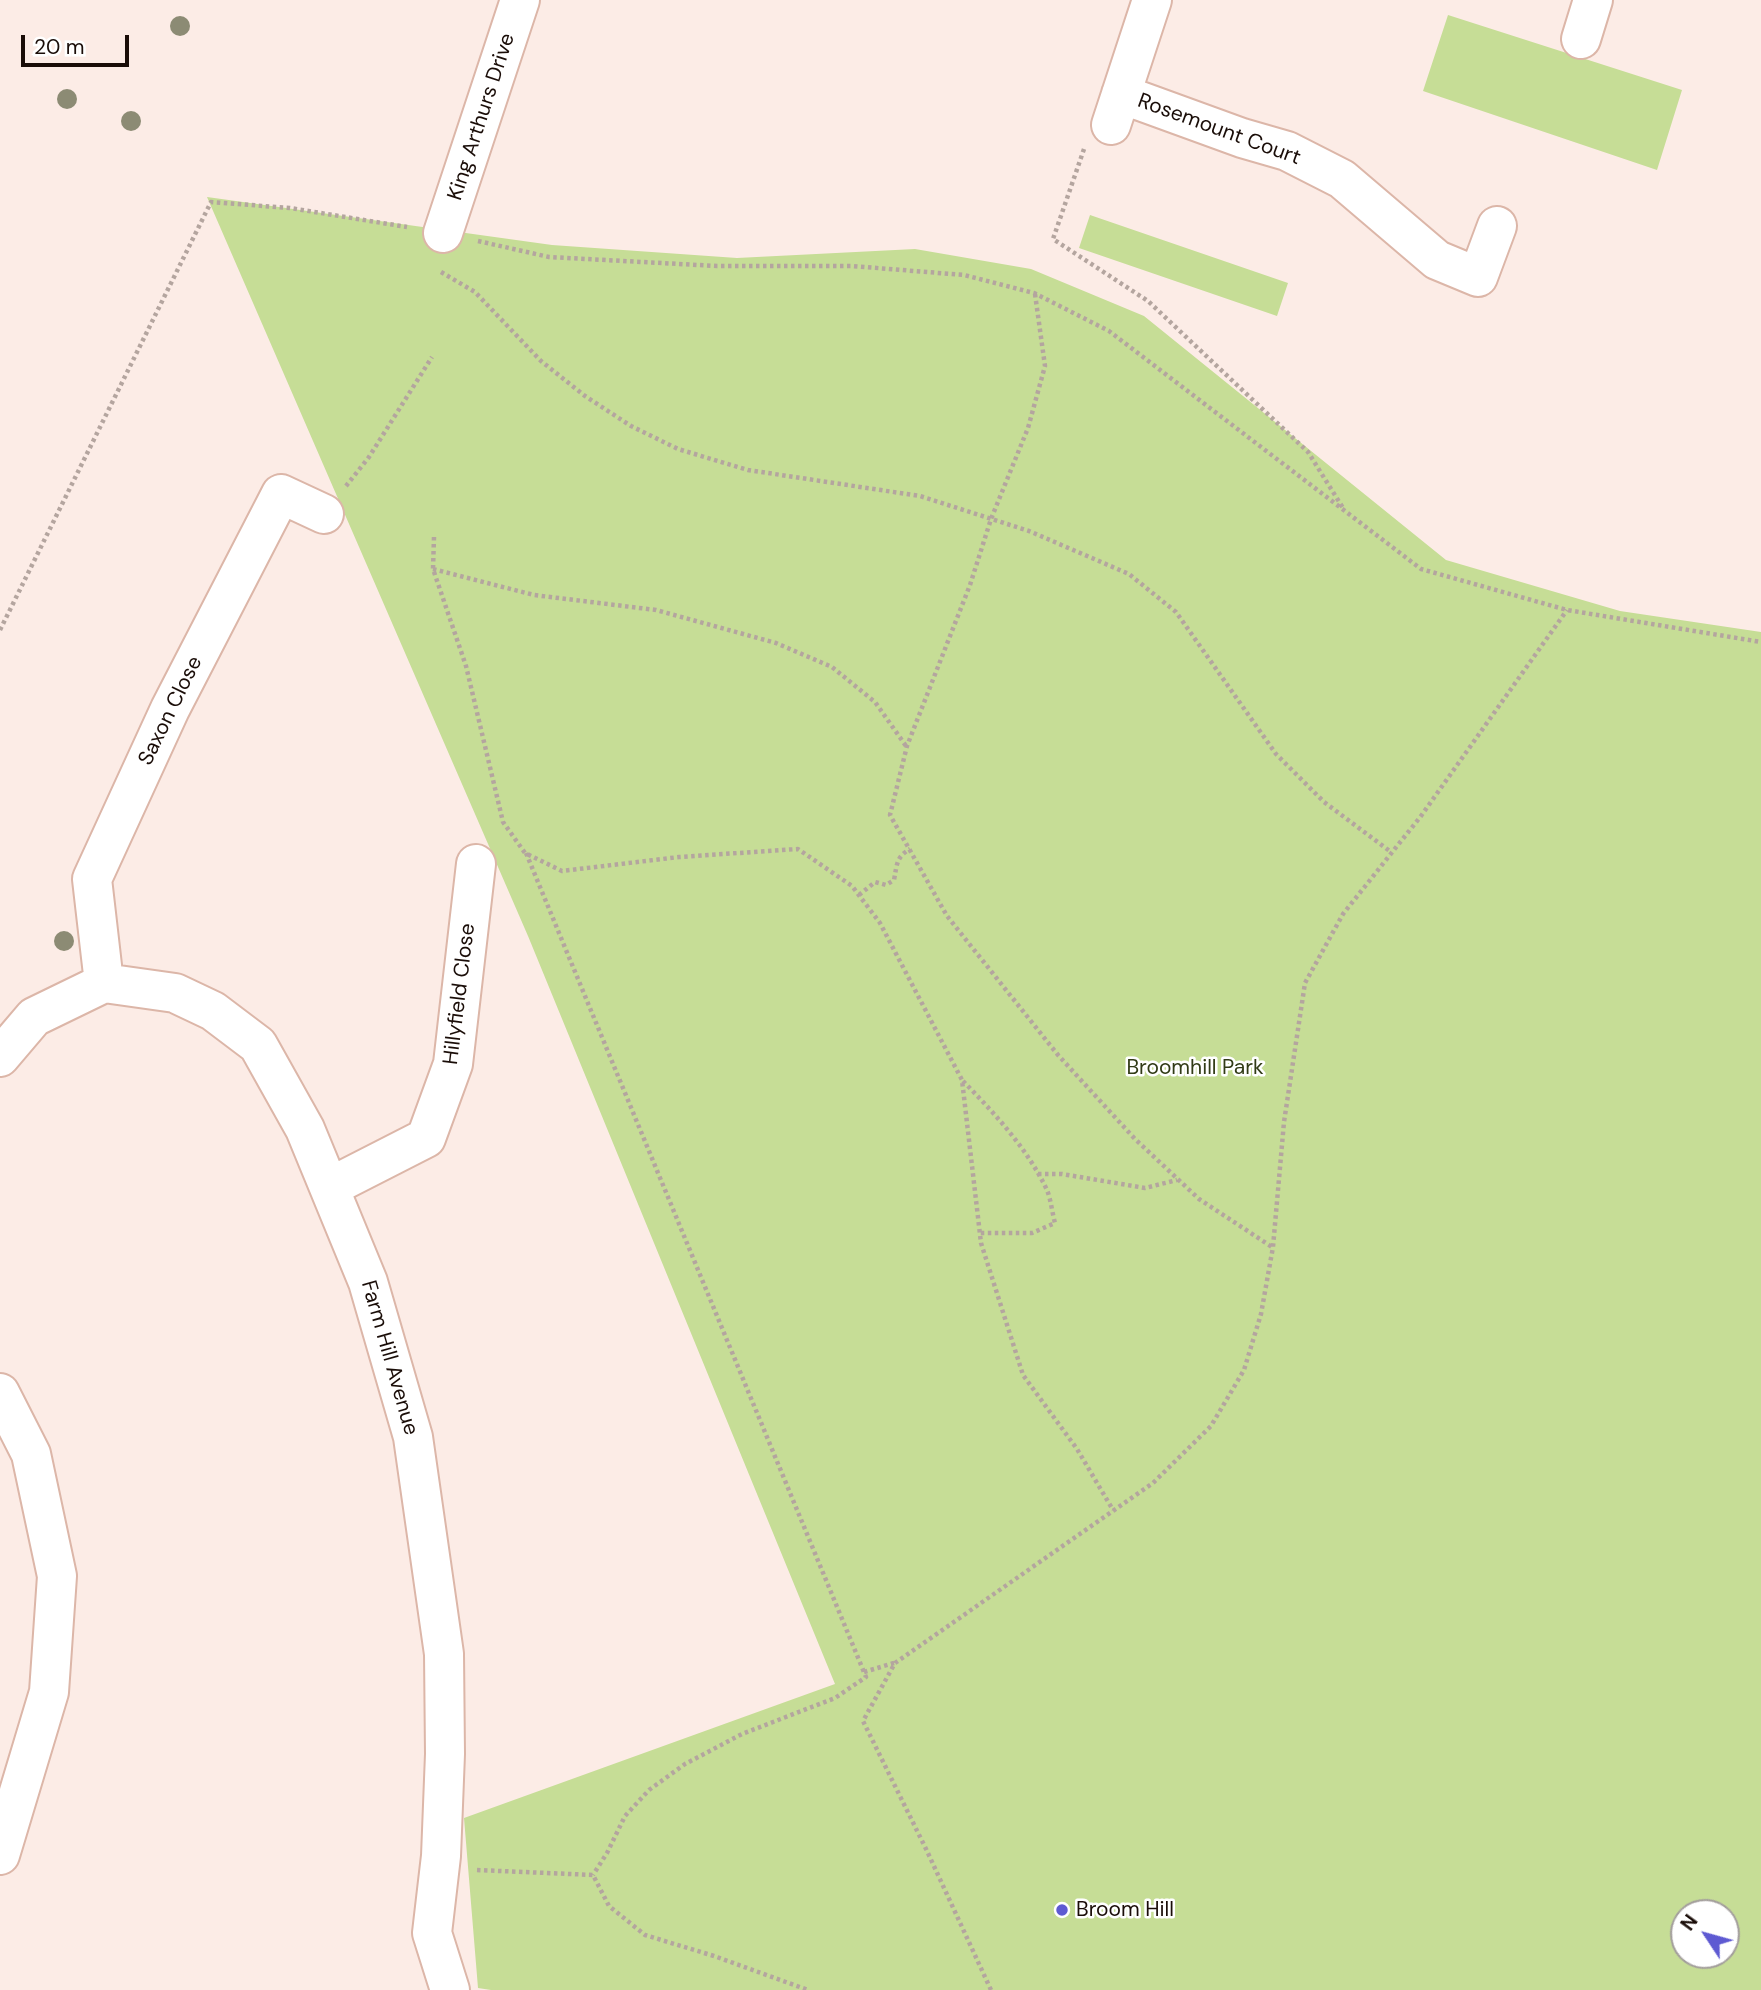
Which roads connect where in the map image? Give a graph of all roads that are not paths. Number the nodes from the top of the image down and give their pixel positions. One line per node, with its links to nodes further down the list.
1 (520, 0): 6 (street, King Arthurs Drive)
2 (1152, 0): 5 (street, Rosemount Court)
3 (1593, 0): 4 (street)
4 (1581, 40)
5 (1497, 226)
6 (443, 233)
7 (324, 514): 9 (street, Saxon Close)
8 (476, 864): 11 (street, Hillyfield Close)
9 (104, 983): 10 (street); 11 (street, Farm Hill Avenue)
10 (0, 1057)
11 (330, 1187): 14 (street, Farm Hill Avenue)
12 (0, 1393): 13 (street)
13 (0, 1855)
14 (450, 1990)

